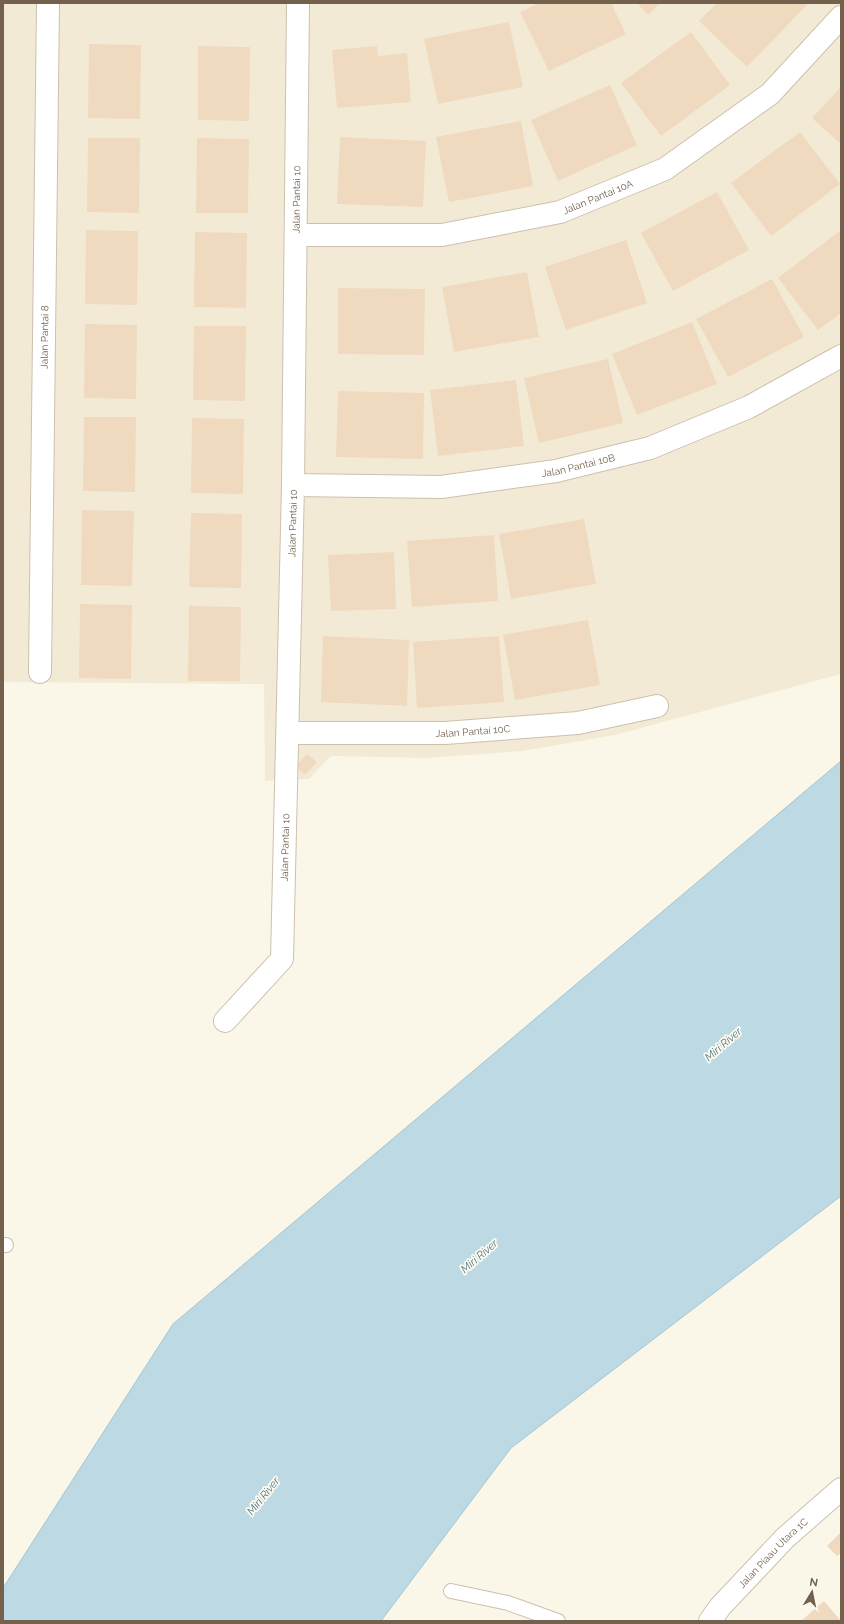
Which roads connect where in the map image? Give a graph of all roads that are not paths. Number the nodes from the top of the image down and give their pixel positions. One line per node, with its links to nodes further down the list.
1 (48, 3): 7 (street, Jalan Pantai 8)
2 (298, 3): 4 (street, Jalan Pantai 10)
3 (841, 17): 4 (street, Jalan Pantai 10A)
4 (296, 235): 6 (street, Jalan Pantai 10)
5 (841, 356): 6 (street, Jalan Pantai 10B)
6 (293, 485): 9 (street, Jalan Pantai 10)
7 (40, 672)
8 (657, 706): 9 (street, Jalan Pantai 10C)
9 (288, 733): 10 (street, Jalan Pantai 10)
10 (225, 1021)
11 (841, 1489): 14 (street, Jalan Piaau Utara 1C)
12 (451, 1591): 13 (lane)
13 (558, 1621)
14 (710, 1621)

